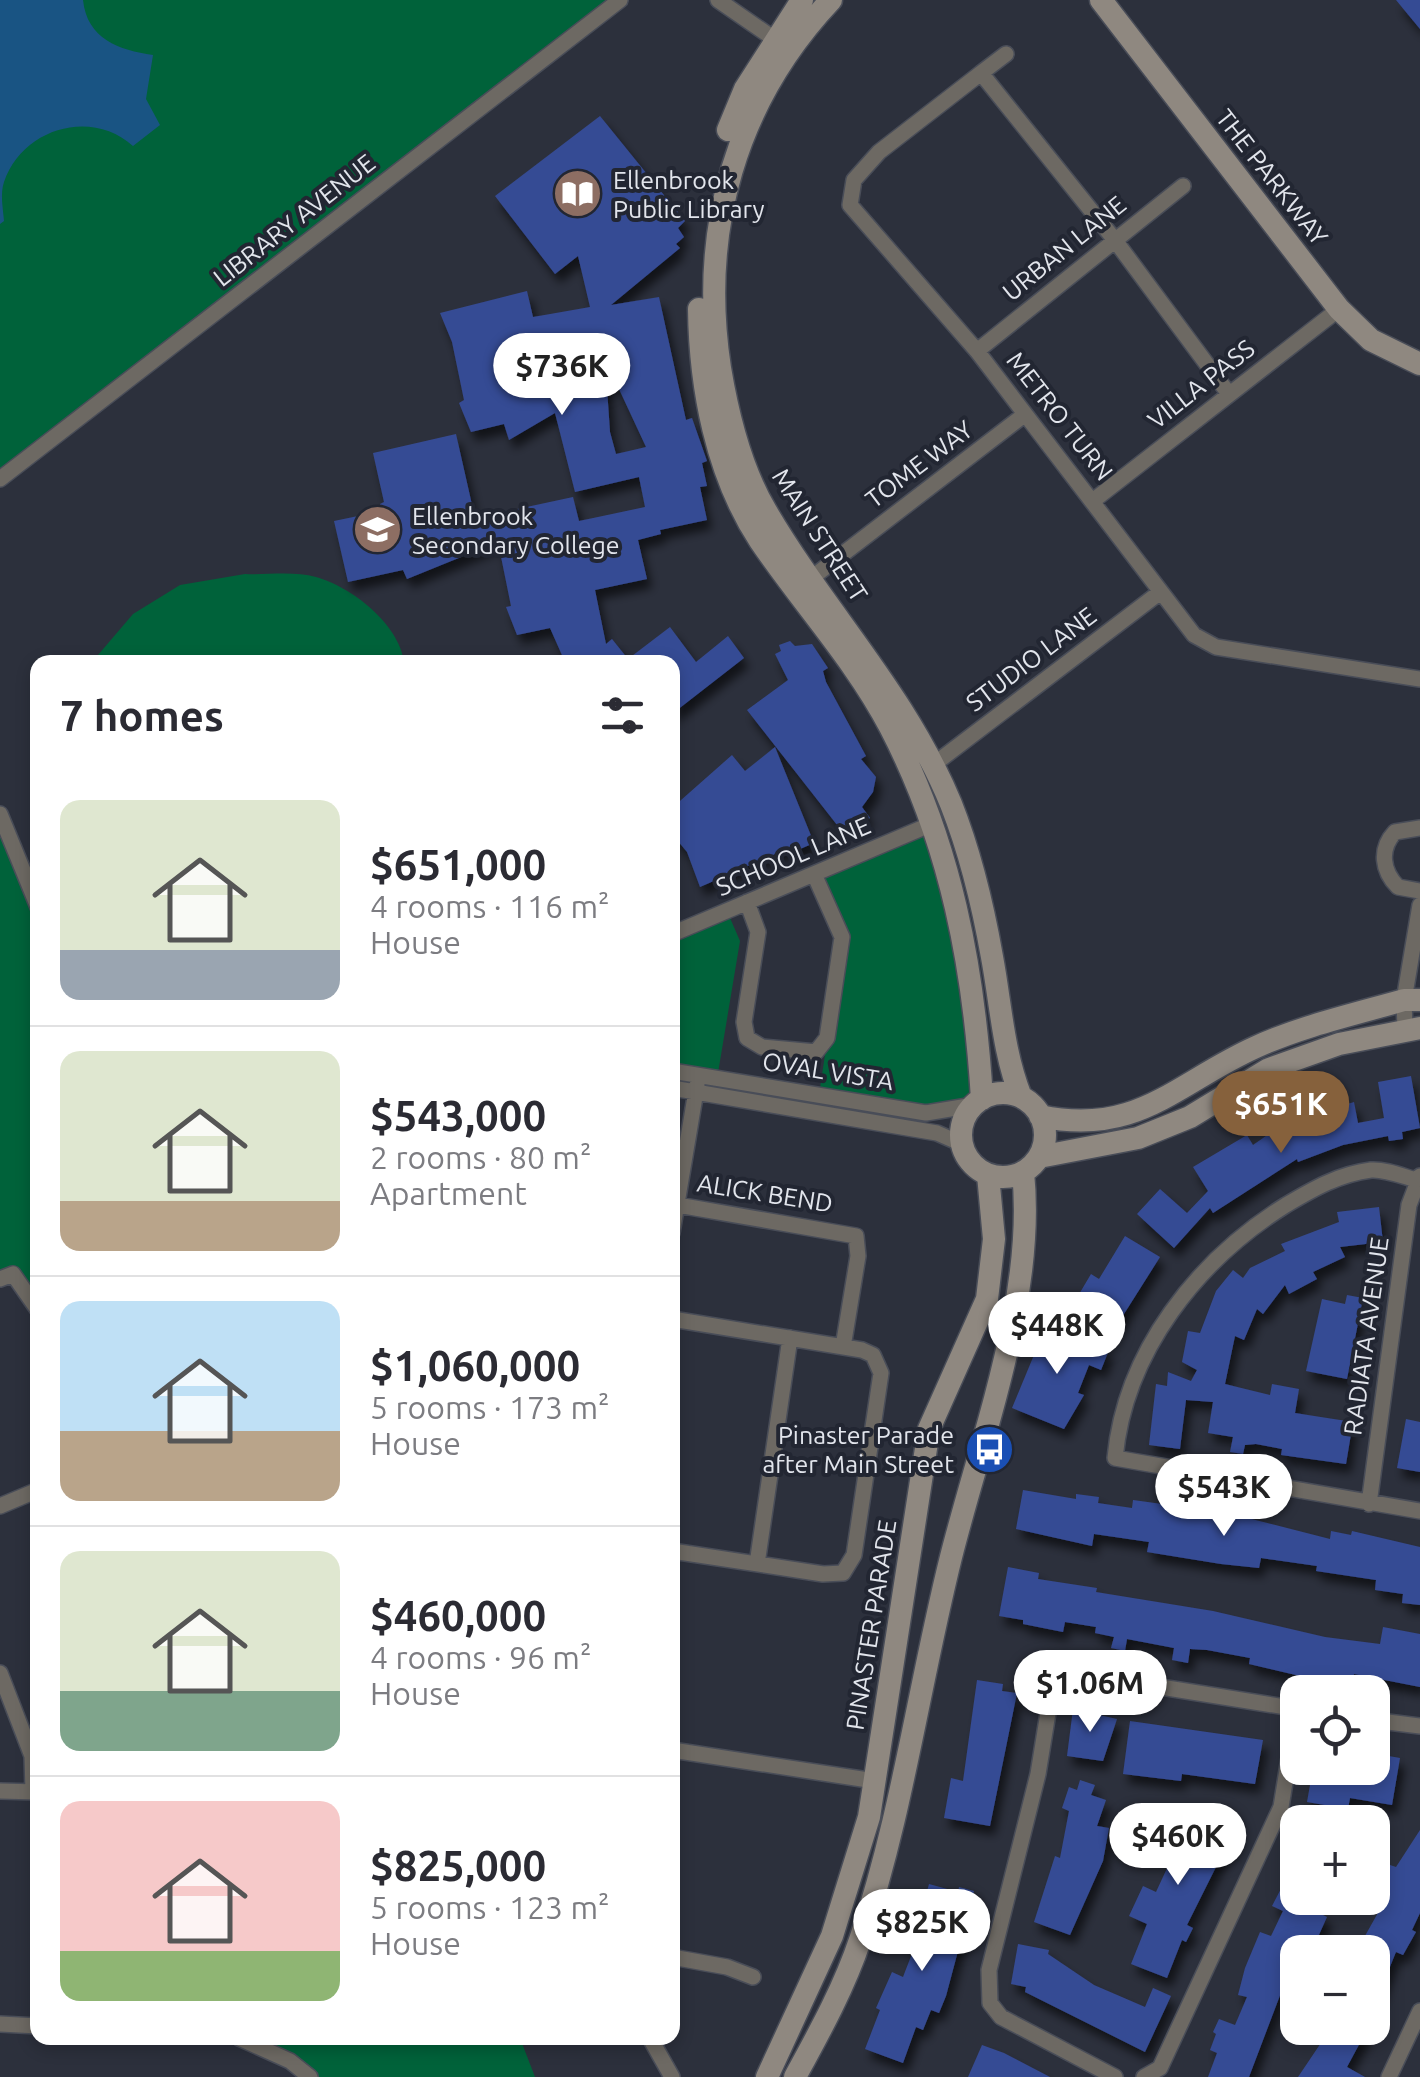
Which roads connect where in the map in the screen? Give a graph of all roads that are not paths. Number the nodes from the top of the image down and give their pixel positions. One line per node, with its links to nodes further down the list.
1 (620, 0): 16 (street, LIBRARY AVENUE)
2 (718, 0): 6 (street)
3 (802, 0): 6 (main road, MAIN STREET)
4 (832, 0): 6 (main road, MAIN STREET)
5 (1101, 0): 11 (main road, THE PARKWAY)
6 (782, 45): 18 (main road, MAIN STREET)
7 (1006, 54): 8 (street, METRO TURN)
8 (981, 73): 10 (street); 12 (street, METRO TURN)
9 (1183, 186): 10 (street, URBAN LANE)
10 (1114, 239): 12 (street, URBAN LANE); 14 (street)
11 (1338, 309): 13 (main road, THE PARKWAY); 14 (street, VILLA PASS)
12 (977, 351): 15 (street, METRO TURN)
13 (1420, 364)
14 (1230, 394): 17 (street, VILLA PASS)
15 (1024, 415): 17 (street, METRO TURN); 18 (street, TOME WAY)
16 (0, 479)
17 (1094, 500): 19 (street, METRO TURN)
18 (804, 583): 21 (main road, MAIN STREET); 23 (main road, MAIN STREET)
19 (1158, 593): 20 (street, METRO TURN); 21 (street, STUDIO LANE)
20 (1420, 679)
21 (933, 765): 36 (main road, MAIN STREET)
22 (0, 814): 26 (street)
23 (934, 824): 25 (street, SCHOOL LANE); 37 (main road, MAIN STREET)
24 (1420, 828): 27 (street)
25 (814, 874): 28 (street, SCHOOL LANE); 28 (street)
26 (30, 887)
27 (1420, 890)
28 (747, 902): 30 (street, SCHOOL LANE)
29 (1420, 905): 31 (street)
30 (680, 931)
31 (1412, 1000): 32 (street); 38 (main road)
32 (1412, 1029): 40 (main road)
33 (680, 1075): 34 (street, OVAL VISTA)
34 (698, 1084): 35 (street, OVAL VISTA); 37 (street, OVAL VISTA); 39 (street, OVAL VISTA); 43 (street)
35 (680, 1087)
36 (1021, 1097): 37 (main road); 38 (main road)
37 (978, 1102): 39 (main road)
38 (1040, 1116): 40 (main road)
39 (962, 1144): 41 (main road)
40 (1031, 1164): 41 (main road); 76 (main road)
41 (988, 1174): 62 (main road, PINASTER PARADE)
42 (1418, 1178): 51 (street, RADIATA AVENUE); 51 (street)
43 (680, 1179)
44 (680, 1206): 49 (street, ALICK BEND)
45 (6, 1276): 46 (street)
46 (30, 1302)
47 (680, 1320): 48 (street)
48 (790, 1338): 49 (street); 55 (street)
49 (843, 1347): 55 (street)
50 (30, 1493): 52 (street)
51 (1369, 1504): 53 (street)
52 (0, 1506)
53 (1420, 1511)
54 (680, 1551): 55 (street)
55 (758, 1564)
56 (0, 1673): 60 (street)
57 (1280, 1706): 77 (street)
58 (1390, 1722): 59 (street)
59 (1420, 1726)
60 (30, 1751)
61 (680, 1751): 62 (street)
62 (874, 1781): 75 (main road, PINASTER PARADE)
63 (1285, 1785): 78 (street)
64 (0, 1791): 65 (street)
65 (30, 1792)
66 (680, 1958): 67 (street)
67 (753, 1977)
68 (1420, 2010): 79 (street)
69 (0, 2024): 70 (street)
70 (30, 2026)
71 (255, 2045): 73 (street)
72 (654, 2045): 74 (street)
73 (310, 2077)
74 (672, 2077)
75 (767, 2077)
76 (795, 2077)
77 (1115, 2077)
78 (1144, 2077)
79 (1389, 2077)

